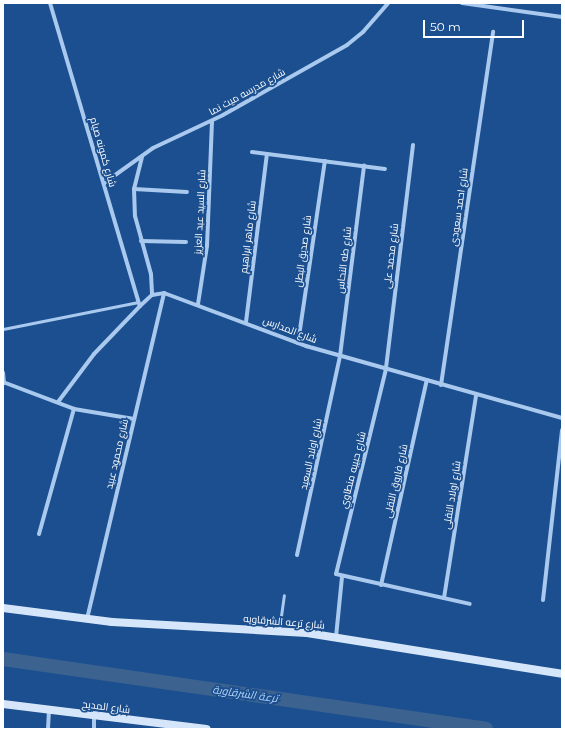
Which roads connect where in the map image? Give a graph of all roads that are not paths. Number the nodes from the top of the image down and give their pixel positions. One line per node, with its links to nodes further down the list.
1 (50, 3): 14 (street, شارع كمونه صيام)
2 (388, 3): 6 (street, شارع مدرسه ميت نما)
3 (462, 3): 4 (street)
4 (562, 17)
5 (493, 32): 31 (street, شارع احمد سعودى)
6 (212, 121): 10 (street, شارع مدرسه ميت نما); 22 (street, شارع السيد عبد العزيز)
7 (412, 145): 27 (street, شارع محمد على)
8 (252, 152): 9 (street)
9 (267, 154): 11 (street); 23 (street, شارع ماهر ابراهيم)
10 (142, 157): 14 (street, شارع مدرسه ميت نما); 15 (street)
11 (324, 161): 12 (street); 25 (street, شارع صديق البطل)
12 (364, 166): 13 (street); 26 (street, شارع طه النحاس)
13 (385, 169)
14 (104, 183): 21 (street, شارع كمونه صيام)
15 (134, 189): 16 (street); 17 (street)
16 (187, 192)
17 (141, 241): 18 (street); 20 (street)
18 (186, 242)
19 (164, 293): 20 (street, شارع المدارس); 22 (street, شارع المدارس); 35 (street, شارع محمود عبيد)
20 (152, 295): 21 (street)
21 (139, 304): 24 (lane); 33 (street)
22 (198, 304): 23 (street, شارع المدارس)
23 (246, 322): 25 (street, شارع المدارس)
24 (3, 329)
25 (298, 343): 26 (street, شارع المدارس)
26 (340, 356): 27 (street, شارع المدارس); 39 (street, شارع اولاد السعيد)
27 (386, 369): 29 (street, شارع المدارس); 40 (street, شارع حبيبه منطاوي)
28 (3, 372): 30 (lane)
29 (427, 380): 31 (street, شارع المدارس); 41 (street, شارع فاروق النقلى)
30 (4, 382): 33 (street)
31 (442, 385): 32 (street, شارع المدارس)
32 (476, 395): 36 (street, شارع المدارس); 43 (street, شارع اولاد النقلى)
33 (58, 402): 34 (street)
34 (74, 409): 35 (street); 38 (street)
35 (134, 418): 47 (street, شارع محمود عبيد)
36 (562, 418)
37 (562, 430): 44 (street)
38 (39, 534)
39 (297, 555)
40 (342, 577): 41 (street); 49 (street)
41 (381, 585): 43 (street)
42 (284, 595): 48 (lane)
43 (444, 598): 45 (street)
44 (543, 600)
45 (470, 604)
46 (3, 608): 47 (street, شارع ترعه الشرقاويه)
47 (87, 620): 48 (street, شارع ترعه الشرقاويه)
48 (279, 630): 49 (street, شارع ترعه الشرقاويه)
49 (336, 637): 50 (street, شارع ترعه الشرقاويه)
50 (562, 674)
51 (3, 704): 52 (street, شارع المديح)
52 (49, 710): 53 (street, شارع المديح); 54 (street)
53 (94, 715): 55 (street); 56 (street, شارع المديح)
54 (48, 729)
55 (94, 729)
56 (206, 729)

